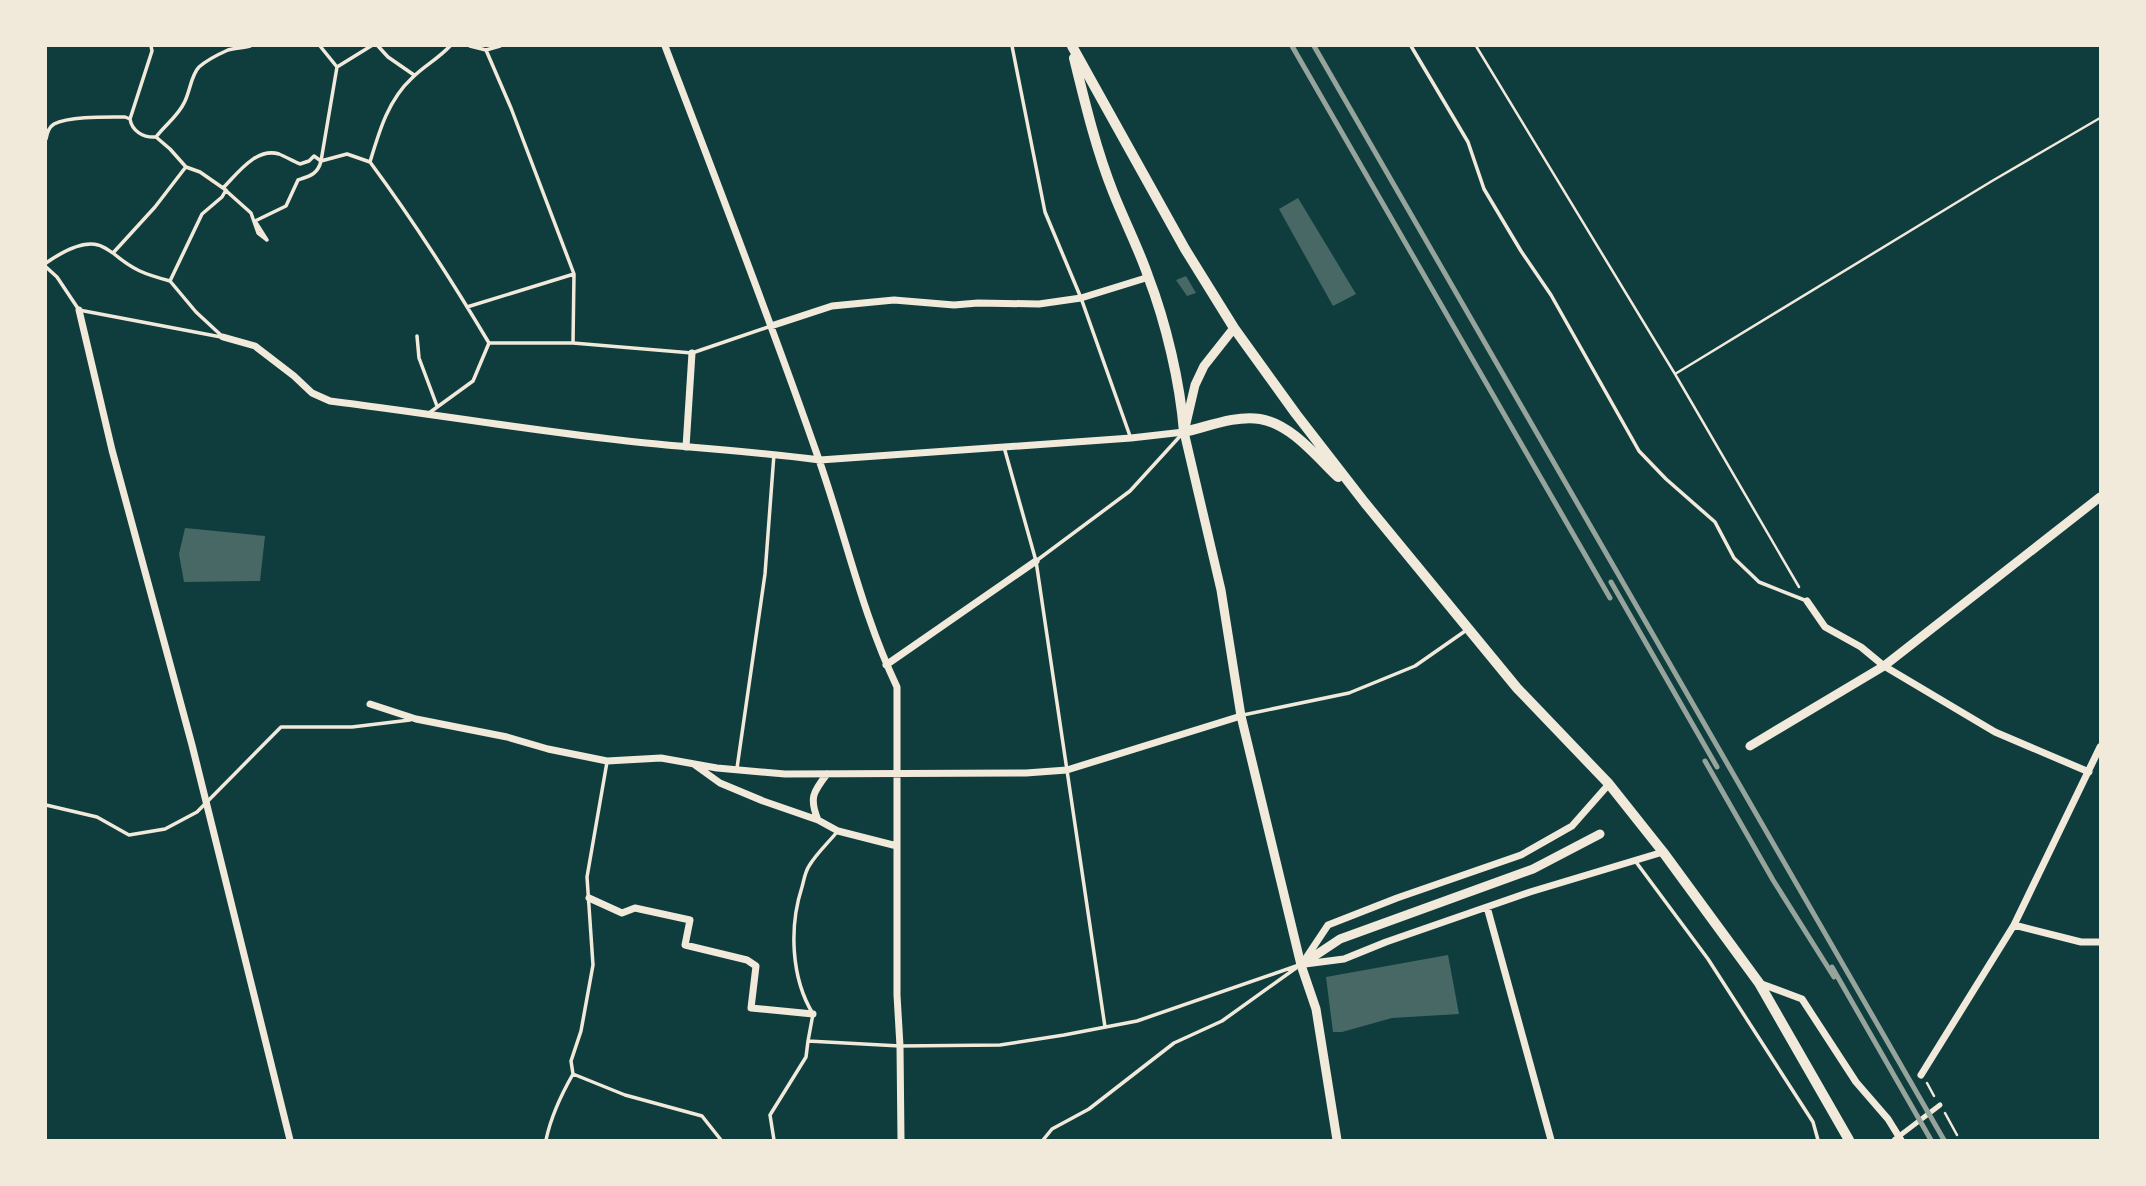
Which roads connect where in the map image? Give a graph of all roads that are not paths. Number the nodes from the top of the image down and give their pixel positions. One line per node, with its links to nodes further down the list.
1 (152, 46): 16 (lane)
2 (250, 46): 17 (lane)
3 (320, 46): 14 (lane)
4 (371, 46): 14 (lane)
5 (378, 46): 15 (lane)
6 (450, 46): 15 (lane)
7 (470, 46): 13 (lane)
8 (500, 46): 13 (lane)
9 (664, 46): 31 (street)
10 (1012, 46): 28 (lane)
11 (1071, 46): 26 (main road); 32 (main road)
12 (1411, 46): 49 (lane)
13 (486, 50): 25 (lane)
14 (337, 67): 19 (lane)
15 (414, 75): 20 (lane)
16 (130, 118): 17 (lane); 18 (lane)
17 (156, 137): 21 (lane)
18 (46, 139)
19 (321, 160): 20 (lane); 22 (lane); 22 (lane)
20 (370, 162): 29 (lane)
21 (186, 167): 22 (lane); 23 (lane)
22 (224, 189): 27 (lane)
23 (113, 253): 24 (lane); 27 (lane)
24 (46, 265): 30 (lane)
25 (574, 274): 29 (lane); 36 (lane)
26 (1149, 277): 28 (street); 40 (main road)
27 (170, 281): 34 (lane)
28 (1081, 298): 31 (street); 41 (lane)
29 (467, 307): 35 (lane)
30 (79, 310): 34 (lane); 66 (street)
31 (771, 326): 37 (lane); 45 (street)
32 (1234, 328): 40 (street); 47 (main road)
33 (417, 336): 38 (lane)
34 (223, 337): 39 (street)
35 (489, 343): 36 (lane); 38 (lane)
36 (573, 343): 37 (lane)
37 (692, 353): 42 (street)
38 (438, 406): 39 (lane)
39 (428, 414): 42 (street)
40 (1184, 432): 41 (street); 47 (main road); 48 (lane); 54 (street)
41 (1131, 438): 43 (street)
42 (686, 447): 44 (street)
43 (1004, 447): 45 (street); 48 (lane)
44 (774, 454): 45 (street); 60 (lane)
45 (820, 460): 51 (street)
46 (2101, 497): 52 (street)
47 (1365, 503): 50 (main road)
48 (1036, 561): 51 (street); 61 (lane)
49 (1807, 601): 52 (street)
50 (1468, 628): 54 (lane); 65 (main road)
51 (886, 665): 64 (street)
52 (1884, 666): 56 (street); 62 (street)
53 (370, 704): 55 (street)
54 (1241, 716): 61 (street); 78 (street)
55 (416, 719): 58 (street); 66 (lane)
56 (1750, 746)
57 (2101, 747): 62 (street)
58 (607, 761): 59 (street); 74 (lane)
59 (691, 763): 60 (street); 68 (street)
60 (737, 768): 63 (street)
61 (1067, 770): 64 (street); 81 (lane)
62 (2089, 772): 76 (street)
63 (827, 774): 64 (street); 68 (street)
64 (897, 774): 71 (street)
65 (1609, 784): 72 (main road); 78 (street)
66 (206, 803): 67 (lane); 87 (street)
67 (46, 805)
68 (818, 820): 69 (street)
69 (838, 831): 71 (street); 80 (lane)
70 (1600, 834): 78 (street)
71 (897, 846): 83 (street)
72 (1663, 852): 73 (street); 79 (main road)
73 (1635, 860): 75 (street); 95 (lane)
74 (589, 898): 80 (street); 84 (lane)
75 (1487, 907): 78 (street); 94 (street)
76 (2014, 925): 77 (street); 85 (street)
77 (2101, 942)
78 (1301, 965): 81 (lane); 92 (lane); 93 (street)
79 (1759, 983): 96 (main road); 98 (street)
80 (813, 1014): 82 (lane)
81 (1105, 1028): 83 (lane)
82 (808, 1041): 83 (lane); 90 (lane)
83 (900, 1046): 91 (street)
84 (573, 1074): 88 (lane); 89 (lane)
85 (1921, 1074)
86 (1940, 1105): 97 (street)
87 (290, 1140)
88 (546, 1140)
89 (721, 1140)
90 (774, 1140)
91 (901, 1140)
92 (1043, 1140)
93 (1337, 1140)
94 (1551, 1140)
95 (1818, 1140)
96 (1849, 1140)
97 (1894, 1140)
98 (1901, 1140)

